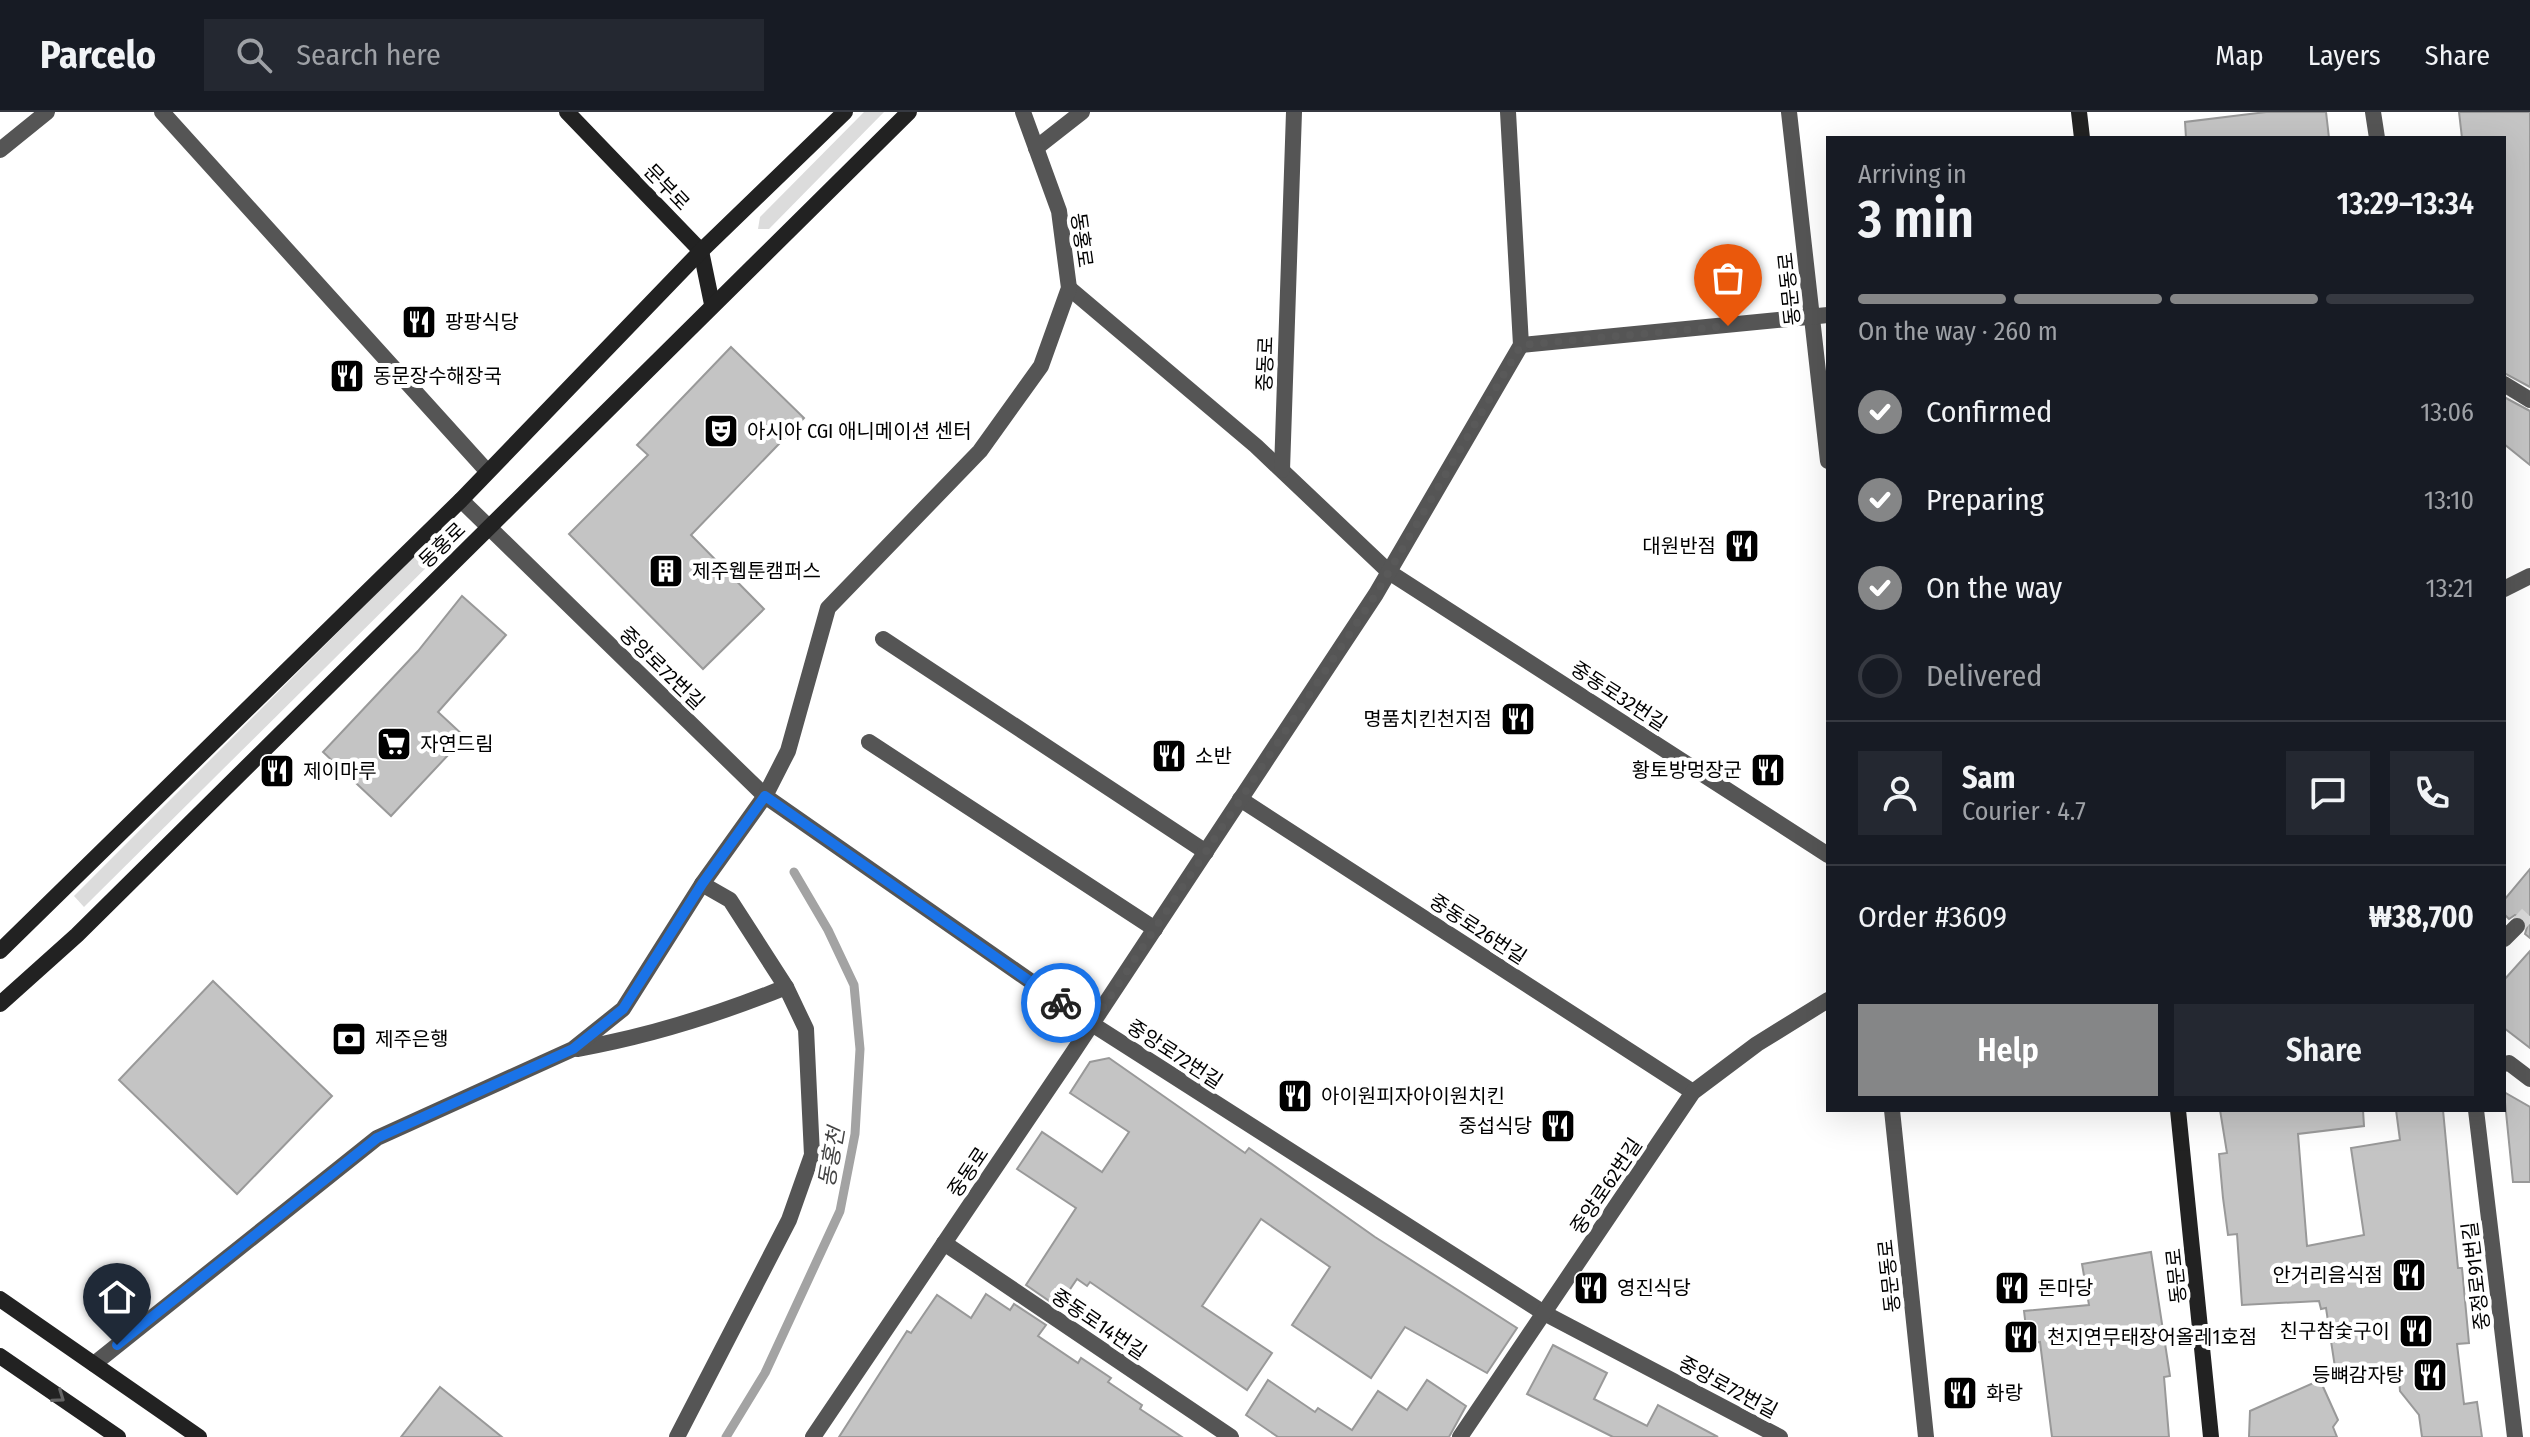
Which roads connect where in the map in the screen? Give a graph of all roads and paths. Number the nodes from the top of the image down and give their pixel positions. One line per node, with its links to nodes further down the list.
1 (47, 112): 16 (street)
2 (162, 112): 25 (street)
3 (567, 112): 17 (main road, 문부로)
4 (845, 112): 17 (main road, 동홍로)
5 (909, 112): 19 (main road, 동홍로)
6 (1023, 112): 15 (street, 동홍로)
7 (1082, 112): 15 (street)
8 (1294, 112): 26 (street, 중동로)
9 (1508, 112): 21 (street)
10 (1789, 112): 20 (street, 동문동로)
11 (2079, 112): 13 (main road)
12 (2373, 112): 14 (street)
13 (2082, 136)
14 (2377, 136)
15 (1036, 148): 18 (street, 동홍로)
16 (0, 150)
17 (701, 251): 19 (main road); 25 (main road, 동홍로)
18 (1069, 288): 26 (street); 34 (street, 동홍로)
19 (712, 304): 28 (main road, 동홍로)
20 (1820, 316): 21 (street); 24 (street, 동문동로)
21 (1521, 345): 29 (street, 중동로)
22 (2506, 385): 23 (street)
23 (2530, 400)
24 (1826, 425)
25 (486, 470): 27 (main road, 동홍로)
26 (1282, 470): 29 (street)
27 (461, 500): 28 (street, 중앙로72번길); 42 (main road, 동홍로)
28 (489, 527): 34 (street, 중앙로72번길); 45 (main road, 동홍로)
29 (1389, 572): 35 (street, 중동로); 37 (street, 중동로32번길)
30 (2530, 576): 31 (street)
31 (2506, 588)
32 (883, 639): 36 (street)
33 (869, 742): 40 (street)
34 (765, 796): 38 (street, 동홍로); 46 (street, 중앙로72번길)
35 (1240, 799): 36 (street, 중동로); 50 (street, 중동로26번길)
36 (1206, 852): 40 (street, 중동로)
37 (1826, 854)
38 (702, 884): 43 (street); 47 (street, 동홍로)
39 (2517, 926): 41 (street)
40 (1155, 929): 46 (street, 중동로)
41 (2506, 937)
42 (0, 951)
43 (786, 987): 47 (street); 63 (street)
44 (1826, 1001): 50 (street, 중앙로62번길)
45 (0, 1004)
46 (1092, 1024): 54 (street, 중동로); 57 (street, 중앙로72번길)
47 (573, 1049): 60 (street)
48 (2506, 1064): 49 (street)
49 (2530, 1079)
50 (1693, 1092): 57 (street, 중앙로62번길)
51 (1892, 1112): 68 (street, 동문동로)
52 (2178, 1112): 69 (main road, 동문로)
53 (2476, 1112): 70 (street, 중정로91번길)
54 (944, 1243): 64 (street, 중동로); 65 (street, 중동로14번길)
55 (0, 1287): 58 (main road)
56 (0, 1299): 58 (main road)
57 (1544, 1313): 66 (street, 중앙로62번길); 67 (street, 중앙로72번길)
58 (25, 1316): 60 (main road)
59 (0, 1356): 61 (main road, one-way to 61)
60 (94, 1364): 62 (main road)
61 (118, 1437)
62 (199, 1437)
63 (677, 1437)
64 (813, 1437)
65 (1231, 1437)
66 (1460, 1437)
67 (1780, 1437)
68 (1926, 1437)
69 (2211, 1437)
70 (2515, 1437)

